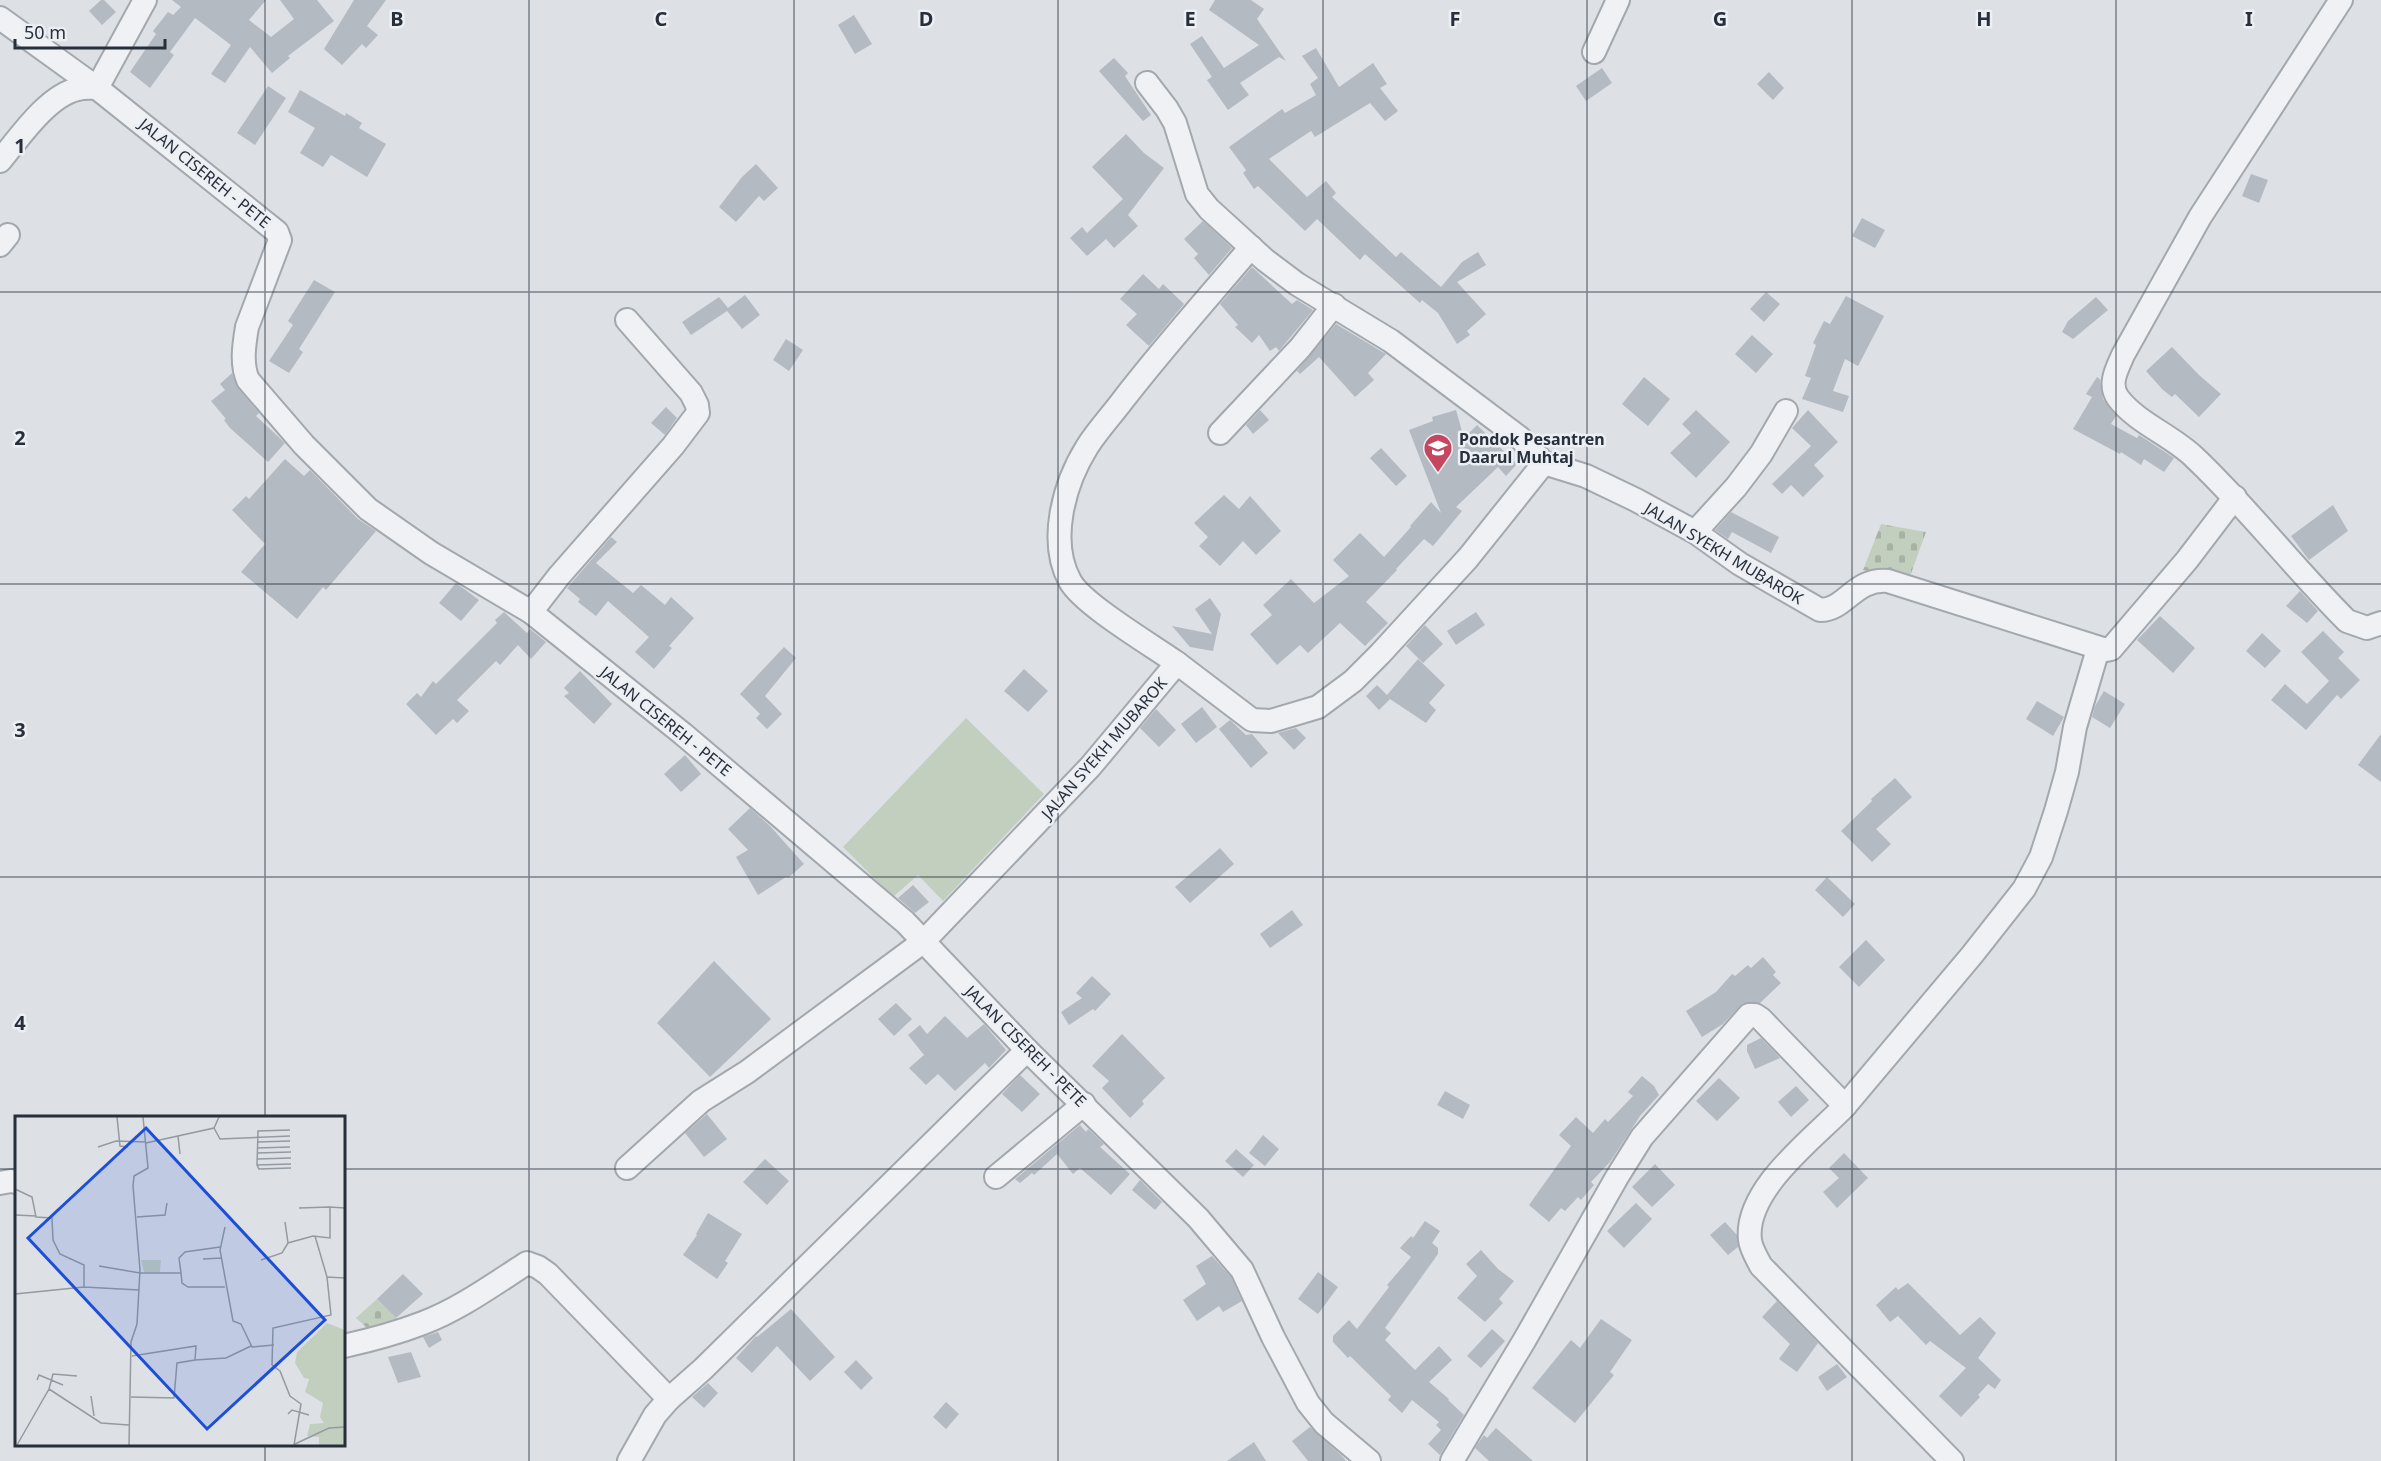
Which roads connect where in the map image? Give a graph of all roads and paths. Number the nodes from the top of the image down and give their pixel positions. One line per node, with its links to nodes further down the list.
1 (145, 0): 7 (street)
2 (1618, 0): 5 (street)
3 (2341, 0): 15 (street)
4 (0, 18): 7 (street)
5 (1594, 52)
6 (1147, 83): 9 (street)
7 (97, 88): 8 (street); 17 (street, JALAN CISEREH - PETE)
8 (0, 161)
9 (1251, 247): 10 (street); 20 (street)
10 (1334, 305): 13 (street); 14 (street)
11 (627, 320): 17 (street)
12 (1786, 411): 16 (street)
13 (1220, 433)
14 (1544, 463): 16 (street, JALAN SYEKH MUBAROK); 20 (street, JALAN SYEKH MUBAROK)
15 (2235, 497): 18 (street); 19 (street)
16 (1695, 532): 19 (street, JALAN SYEKH MUBAROK)
17 (531, 612): 21 (street, JALAN CISEREH - PETE)
18 (2381, 623)
19 (2098, 649): 24 (street)
20 (1177, 663): 21 (street, JALAN SYEKH MUBAROK)
21 (924, 940): 22 (street, JALAN CISEREH - PETE); 25 (street, JALAN SYEKH MUBAROK)
22 (1027, 1050): 23 (street, JALAN CISEREH - PETE); 30 (street)
23 (1084, 1104): 26 (street); 32 (street, JALAN CISEREH - PETE)
24 (1845, 1106): 33 (street); 34 (street)
25 (627, 1168)
26 (996, 1177)
27 (15, 1182): 28 (street)
28 (0, 1183)
29 (345, 1346): 30 (street)
30 (669, 1399): 31 (street)
31 (629, 1461)
32 (1368, 1461)
33 (1452, 1461)
34 (1952, 1461)

